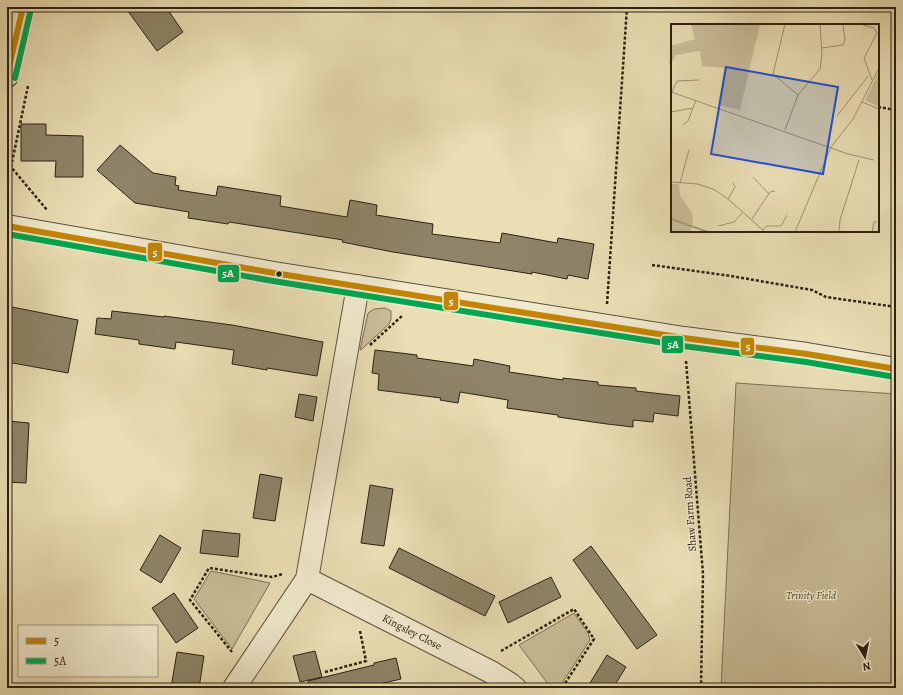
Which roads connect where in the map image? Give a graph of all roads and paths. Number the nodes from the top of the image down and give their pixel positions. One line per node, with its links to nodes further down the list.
1 (23, 7): 3 (main road)
2 (627, 7): 13 (path)
3 (7, 76)
4 (28, 83): 8 (path)
5 (879, 107): 6 (path)
6 (896, 110)
7 (7, 226): 8 (street)
8 (68, 237): 10 (street)
9 (652, 265): 12 (path)
10 (358, 286): 11 (street); 16 (street)
11 (424, 297): 13 (street); 16 (path)
12 (896, 307)
13 (605, 326): 14 (street)
14 (684, 338): 15 (street); 24 (path, Shaw Farm Road)
15 (896, 369)
16 (343, 370): 17 (street)
17 (308, 572): 18 (street, Kingsley Close); 21 (street); 21 (path)
18 (354, 603): 20 (path); 22 (street, Kingsley Close)
19 (498, 653): 23 (path)
20 (325, 672)
21 (238, 682)
22 (514, 688)
23 (562, 688)
24 (701, 688)

